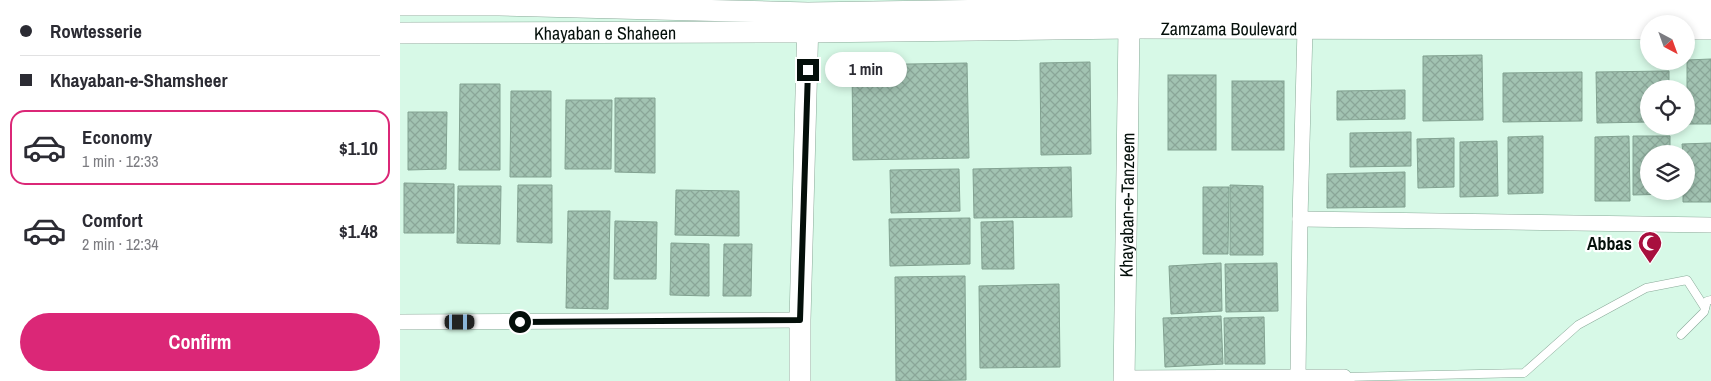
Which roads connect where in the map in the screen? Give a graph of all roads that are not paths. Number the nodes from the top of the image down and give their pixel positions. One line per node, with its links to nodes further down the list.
1 (470, 2): 2 (main road, Khayaban e Shaheen); 3 (main road, Khayaban e Shaheen)
2 (499, 3): 6 (main road, Khayaban e Shaheen)
3 (400, 5)
4 (1711, 9): 5 (main road, Zamzama Boulevard)
5 (1128, 12): 6 (main road, Zamzama Boulevard); 7 (main road, Zamzama Boulevard); 23 (main road, Khayaban-e-Tanzeem)
6 (808, 15): 11 (main road, Khayaban e Shaheen); 16 (main road)
7 (1305, 29): 8 (main road, Zamzama Boulevard); 12 (street)
8 (1640, 29)
9 (1695, 29): 10 (main road)
10 (1711, 29)
11 (400, 33)
12 (1300, 219): 13 (street); 20 (street)
13 (1711, 225)
14 (1711, 300): 15 (lane)
15 (1705, 308): 18 (lane); 19 (lane)
16 (800, 320): 17 (street); 24 (main road)
17 (400, 322)
18 (1681, 335)
19 (1461, 374): 22 (lane); 25 (lane)
20 (1298, 377): 21 (street); 22 (street)
21 (1274, 379): 23 (street)
22 (1346, 379)
23 (1124, 380)
24 (800, 381)
25 (1468, 381)

